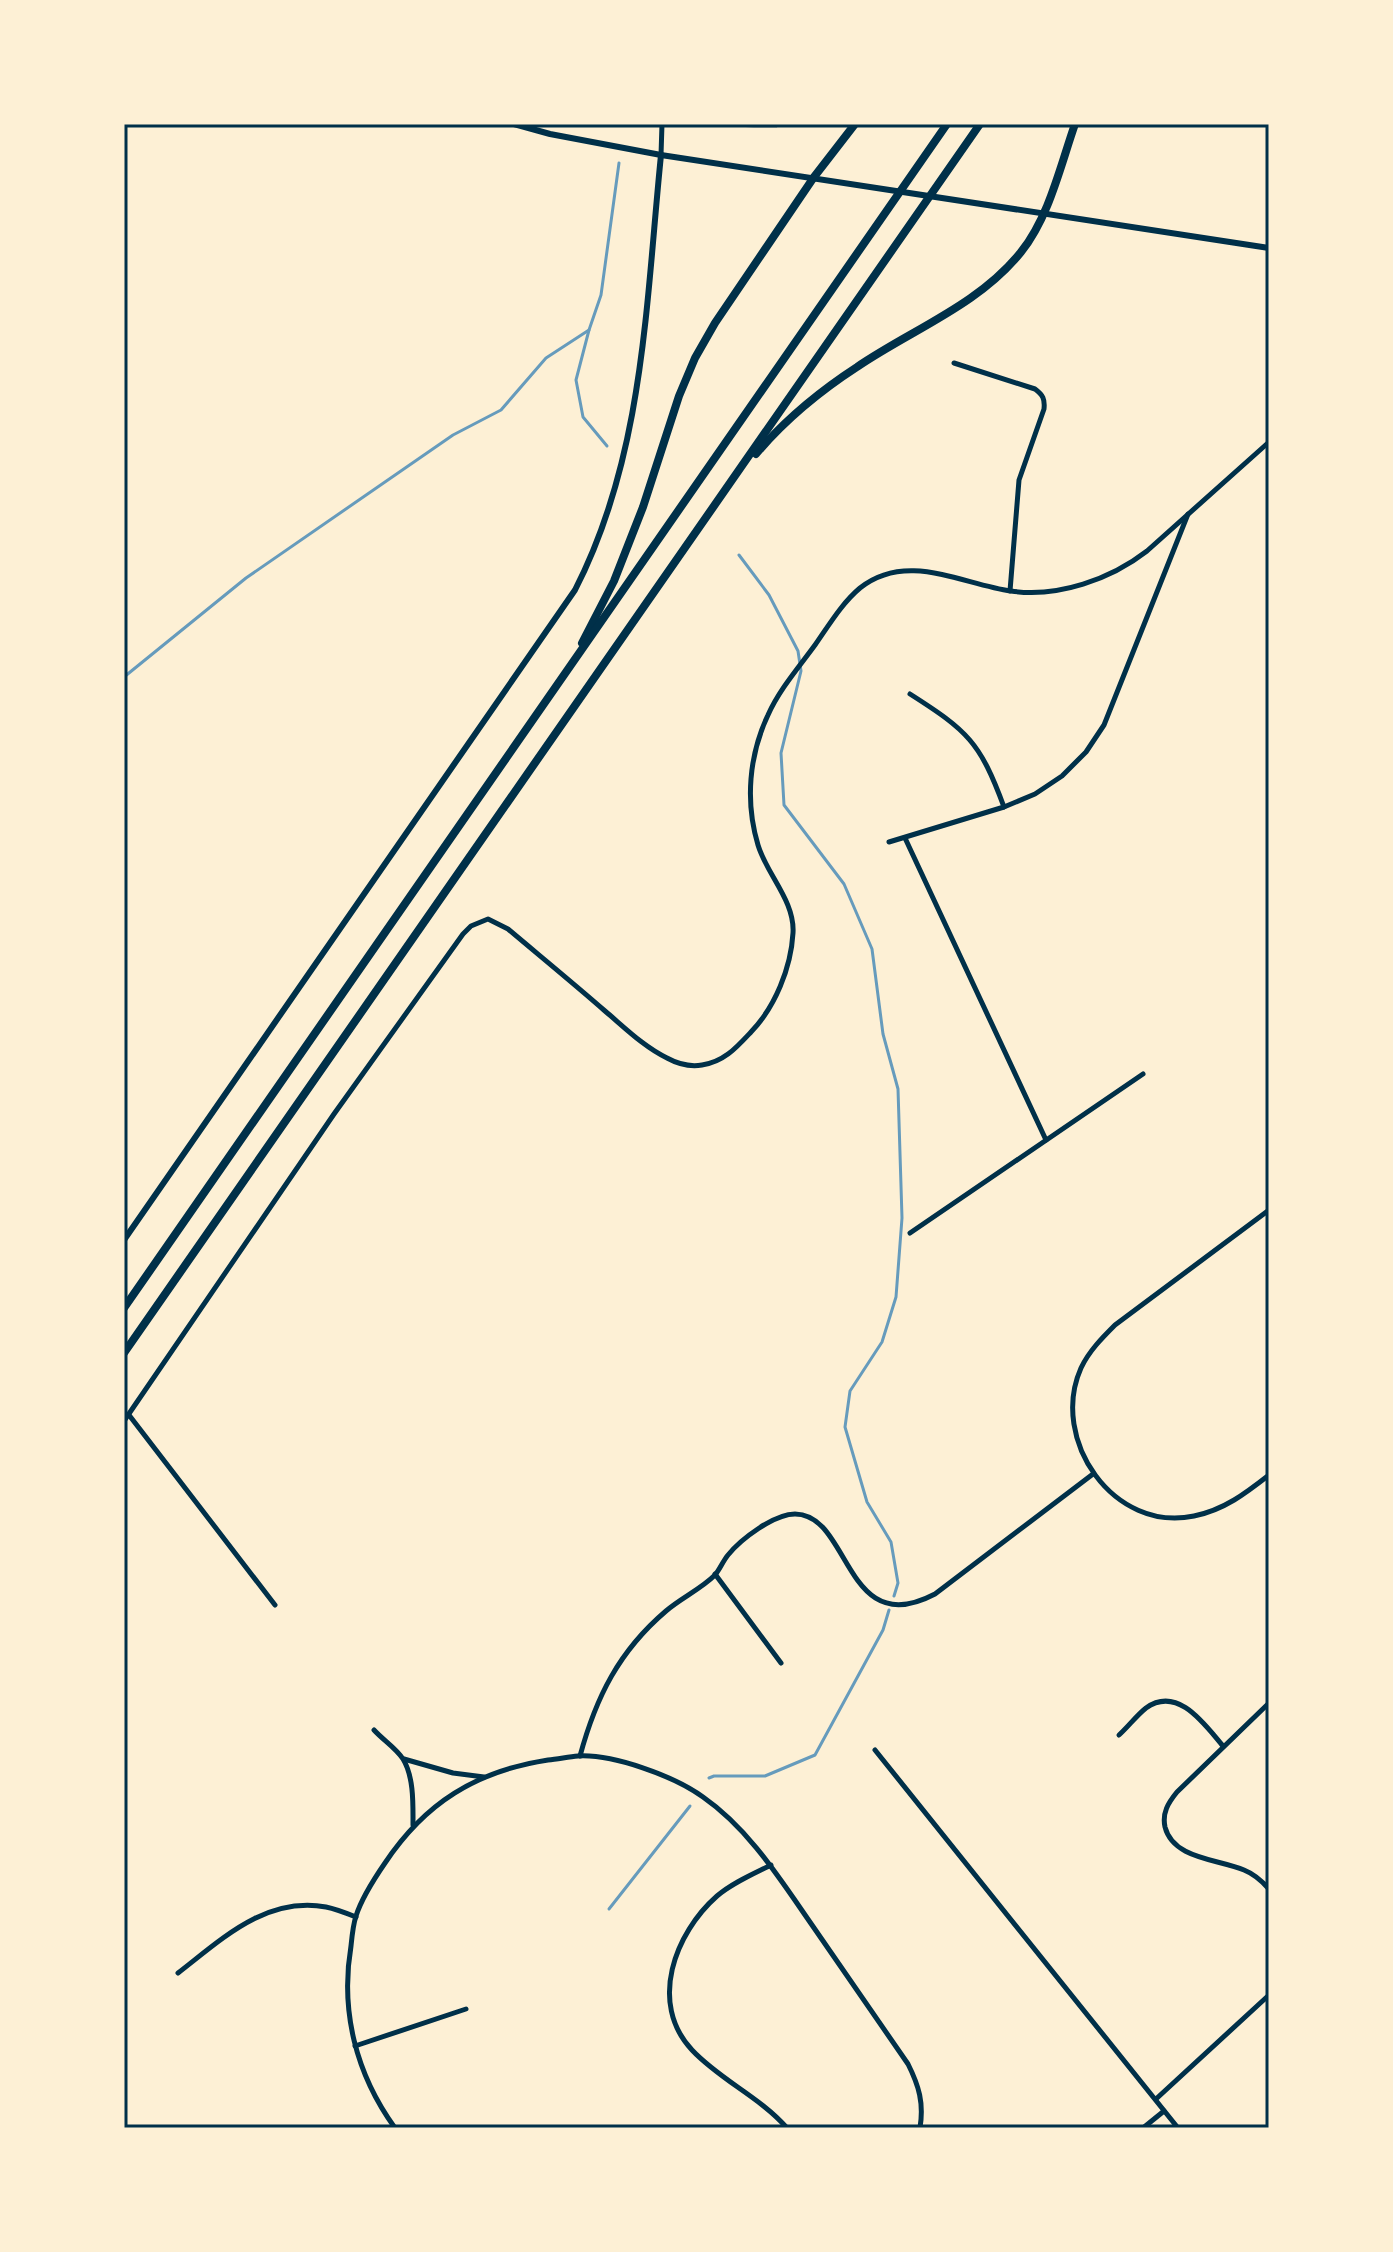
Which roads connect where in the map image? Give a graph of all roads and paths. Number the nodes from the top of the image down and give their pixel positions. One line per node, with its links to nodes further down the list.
1 (514, 124): 7 (street)
2 (662, 124): 7 (street)
3 (855, 124): 8 (highway)
4 (947, 124): 17 (highway)
5 (980, 124): 13 (highway)
6 (1075, 124): 9 (highway)
7 (661, 155): 8 (street); 25 (street)
8 (814, 177): 9 (street); 17 (highway)
9 (1044, 213): 10 (street); 13 (highway)
10 (1269, 248)
11 (954, 363): 15 (street)
12 (1269, 442): 14 (street)
13 (726, 488): 27 (highway)
14 (1188, 513): 15 (street); 18 (street)
15 (1010, 591): 28 (street)
16 (910, 694): 18 (street)
17 (535, 718): 26 (highway)
18 (1004, 807): 19 (street)
19 (905, 838): 20 (street); 22 (street)
20 (889, 842)
21 (1143, 1074): 22 (street)
22 (1046, 1140): 24 (street)
23 (1269, 1210): 30 (street)
24 (910, 1233)
25 (124, 1240)
26 (124, 1308)
27 (124, 1353)
28 (129, 1415): 29 (street); 33 (street)
29 (124, 1421)
30 (1093, 1474): 31 (street); 32 (street)
31 (1269, 1475)
32 (715, 1574): 34 (street); 40 (street)
33 (275, 1605)
34 (781, 1663)
35 (1269, 1703): 38 (street)
36 (374, 1730): 41 (street)
37 (1119, 1735): 38 (street)
38 (1223, 1746): 45 (street)
39 (875, 1750): 51 (street)
40 (580, 1756): 42 (street); 44 (street)
41 (403, 1759): 42 (street); 43 (street)
42 (485, 1777): 43 (street)
43 (413, 1826): 46 (street)
44 (771, 1865): 54 (street); 55 (street)
45 (1269, 1889)
46 (356, 1917): 47 (street); 50 (street)
47 (178, 1973)
48 (1269, 1995): 51 (street)
49 (466, 2009): 50 (street)
50 (355, 2046): 53 (street)
51 (1156, 2099): 52 (street)
52 (1164, 2111): 56 (street); 57 (street)
53 (395, 2128)
54 (787, 2128)
55 (920, 2128)
56 (1143, 2128)
57 (1178, 2128)

